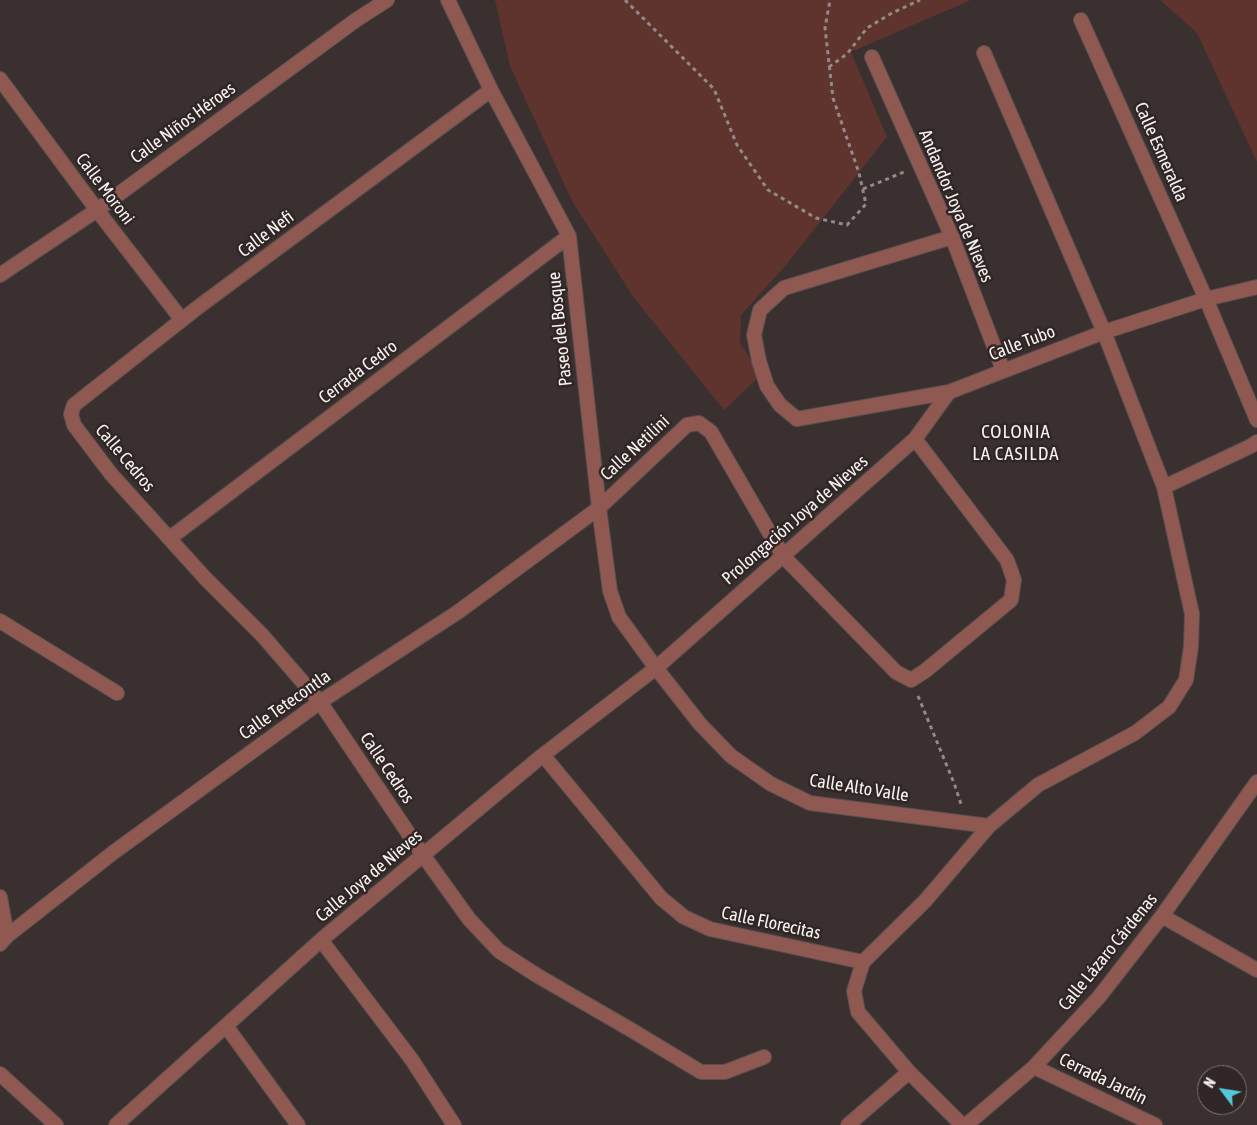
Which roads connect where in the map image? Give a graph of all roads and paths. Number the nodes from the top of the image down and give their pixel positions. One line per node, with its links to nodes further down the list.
1 (387, 0): 14 (street, Calle Niños Héroes)
2 (448, 0): 11 (street, Paseo del Bosque)
3 (626, 0): 13 (path)
4 (830, 0): 9 (path)
5 (920, 0): 9 (path)
6 (1081, 20): 19 (street, Calle Esmeralda)
7 (984, 53): 21 (street)
8 (872, 57): 12 (street, Andandor Joya de Nieves)
9 (829, 67): 13 (path)
10 (0, 79): 14 (street, Calle Moroni)
11 (491, 90): 15 (street, Paseo del Bosque); 20 (street, Calle Nefi)
12 (920, 164): 13 (path); 16 (street, Andandor Joya de Nieves)
13 (863, 189)
14 (97, 210): 17 (street, Calle Niños Héroes); 20 (street, Calle Moroni)
15 (569, 236): 29 (street, Paseo del Bosque); 30 (street, Cerrada Cedro)
16 (952, 237): 22 (street, Andandor Joya de Nieves); 23 (street, Calle Tubo)
17 (0, 275)
18 (1257, 287): 19 (street, Calle Tubo)
19 (1206, 299): 21 (street, Calle Tubo); 25 (street, Calle Esmeralda)
20 (182, 320): 24 (street, Calle Nefi)
21 (1104, 332): 22 (street, Calle Tubo); 28 (street)
22 (1003, 370): 23 (street, Calle Tubo)
23 (949, 392): 26 (street, Prolongación Joya de Nieves)
24 (71, 414): 30 (street, Calle Cedros)
25 (1257, 420)
26 (915, 439): 31 (street, Prolongación Joya de Nieves); 34 (street)
27 (1257, 442): 28 (street)
28 (1164, 486): 40 (street)
29 (599, 508): 31 (street, Calle Netilini); 33 (street, Paseo del Bosque); 36 (street, Calle Tetecontla)
30 (170, 538): 36 (street, Calle Cedros)
31 (783, 556): 33 (street, Prolongación Joya de Nieves); 34 (street)
32 (0, 621): 35 (street)
33 (656, 668): 37 (street, Calle Joya de Nieves); 39 (street, Calle Alto Valle)
34 (911, 680): 39 (path)
35 (117, 693)
36 (320, 702): 41 (street, Calle Cedros); 44 (street, Calle Tetecontla)
37 (543, 754): 41 (street, Calle Joya de Nieves); 46 (street, Calle Florecitas)
38 (1257, 782): 43 (street, Calle Lázaro Cárdenas)
39 (968, 823): 40 (street, Calle Alto Valle)
40 (988, 826): 46 (street)
41 (423, 855): 45 (street, Calle Joya de Nieves); 49 (street, Calle Cedros)
42 (0, 897): 44 (street)
43 (1162, 916): 47 (street); 50 (street, Calle Lázaro Cárdenas)
44 (4, 940)
45 (321, 940): 48 (street, Calle Joya de Nieves); 56 (street)
46 (863, 962): 51 (street)
47 (1257, 970)
48 (226, 1026): 54 (street, Calle Joya de Nieves); 55 (street)
49 (764, 1057)
50 (1034, 1067): 58 (street, Calle Lázaro Cárdenas); 59 (street, Cerrada Jardín)
51 (909, 1072): 57 (street); 58 (street)
52 (0, 1074): 53 (street)
53 (56, 1125)
54 (116, 1125)
55 (298, 1125)
56 (454, 1125)
57 (848, 1125)
58 (964, 1125)
59 (1155, 1125)

